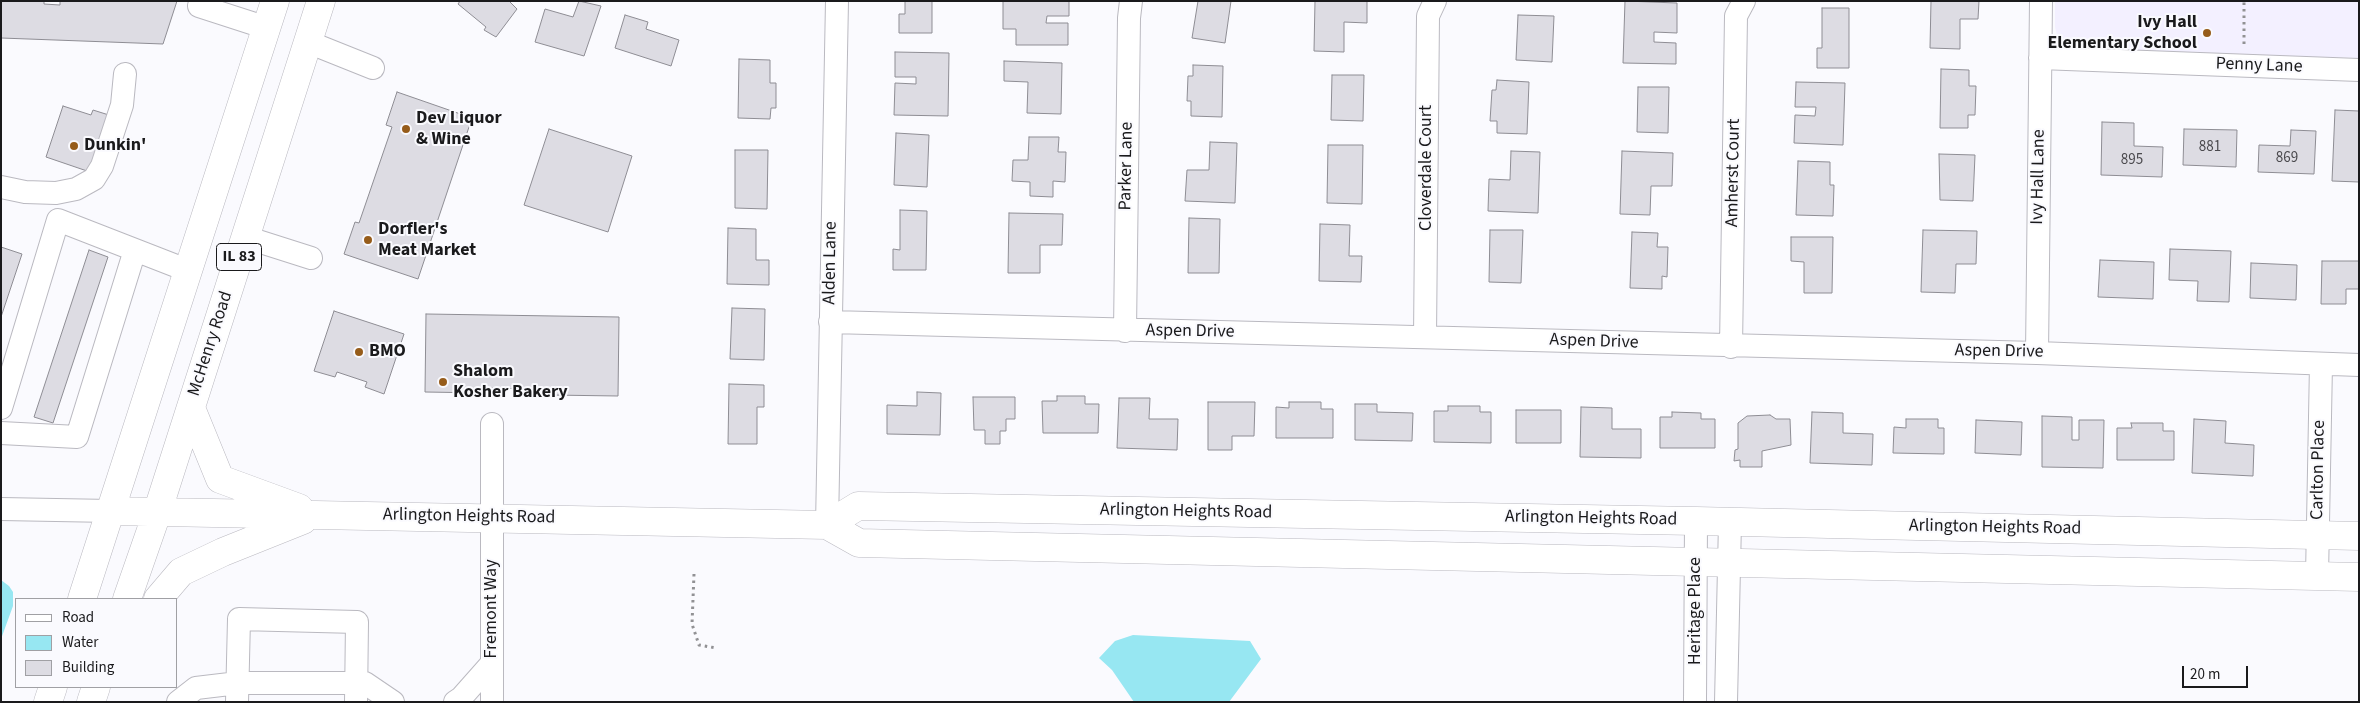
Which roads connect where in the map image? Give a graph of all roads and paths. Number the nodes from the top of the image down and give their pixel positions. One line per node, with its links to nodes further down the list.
1 (276, 1): 10 (main road, IL 83)
2 (321, 1): 11 (main road, McHenry Road / IL 83)
3 (838, 1): 22 (street, Alden Lane)
4 (1131, 1): 23 (street, Parker Lane)
5 (1435, 1): 24 (street, Cloverdale Court)
6 (1744, 1): 25 (street, Amherst Court)
7 (2041, 1): 13 (street, Ivy Hall Lane)
8 (2244, 1): 12 (path)
9 (199, 6): 10 (street)
10 (267, 28): 21 (main road, IL 83)
11 (308, 42): 14 (street); 18 (main road, McHenry Road / IL 83)
12 (2243, 52)
13 (2040, 58): 15 (street, Penny Lane); 26 (street, Ivy Hall Lane)
14 (373, 68)
15 (2359, 70)
16 (125, 74): 17 (street)
17 (5, 188)
18 (245, 236): 20 (street); 30 (main road, McHenry Road / IL 83)
19 (134, 250): 21 (street); 29 (street); 32 (street)
20 (311, 258)
21 (188, 271): 34 (main road, IL 83)
22 (830, 322): 23 (street, Aspen Drive); 40 (street, Alden Lane)
23 (1125, 331): 24 (street, Aspen Drive)
24 (1425, 337): 25 (street, Aspen Drive)
25 (1731, 347): 26 (street, Aspen Drive)
26 (2037, 353): 27 (street, Aspen Drive)
27 (2321, 364): 28 (street, Aspen Drive); 41 (street, Carlton Place)
28 (2359, 365)
29 (1, 408)
30 (190, 408): 35 (main road, McHenry Road / IL 83); 36 (main road)
31 (492, 424): 37 (street, Fremont Way)
32 (1, 433)
33 (1, 509): 34 (street)
34 (111, 511): 35 (main road, Arlington Heights Road); 48 (main road, IL 83)
35 (157, 513): 36 (main road, Arlington Heights Road); 49 (main road, McHenry Road / IL 83)
36 (316, 515): 37 (main road, Arlington Heights Road); 50 (main road)
37 (493, 517): 40 (main road, Arlington Heights Road); 52 (street, Fremont Way)
38 (1696, 521): 39 (main road, Arlington Heights Road); 40 (main road, Arlington Heights Road); 43 (street, Heritage Place)
39 (1730, 522): 41 (main road, Arlington Heights Road); 44 (street, Heritage Place)
40 (827, 525): 43 (main road, Arlington Heights Road)
41 (2318, 535): 42 (main road, Arlington Heights Road); 46 (street, Carlton Place)
42 (2359, 536)
43 (1696, 563): 44 (main road, Arlington Heights Road); 63 (street, Heritage Place)
44 (1730, 564): 46 (main road, Arlington Heights Road); 64 (street, Heritage Place)
45 (694, 574): 51 (path)
46 (2317, 576): 47 (main road, Arlington Heights Road)
47 (2359, 577)
48 (82, 598)
49 (127, 598)
50 (159, 598)
51 (716, 648)
52 (492, 663): 61 (street); 62 (street, Fremont Way)
53 (53, 688): 57 (main road)
54 (96, 688): 58 (main road)
55 (237, 692): 56 (street); 56 (street); 59 (street)
56 (356, 692): 60 (street)
57 (48, 702)
58 (91, 702)
59 (178, 702)
60 (393, 702)
61 (455, 702)
62 (492, 702)
63 (1695, 702)
64 (1726, 702)

